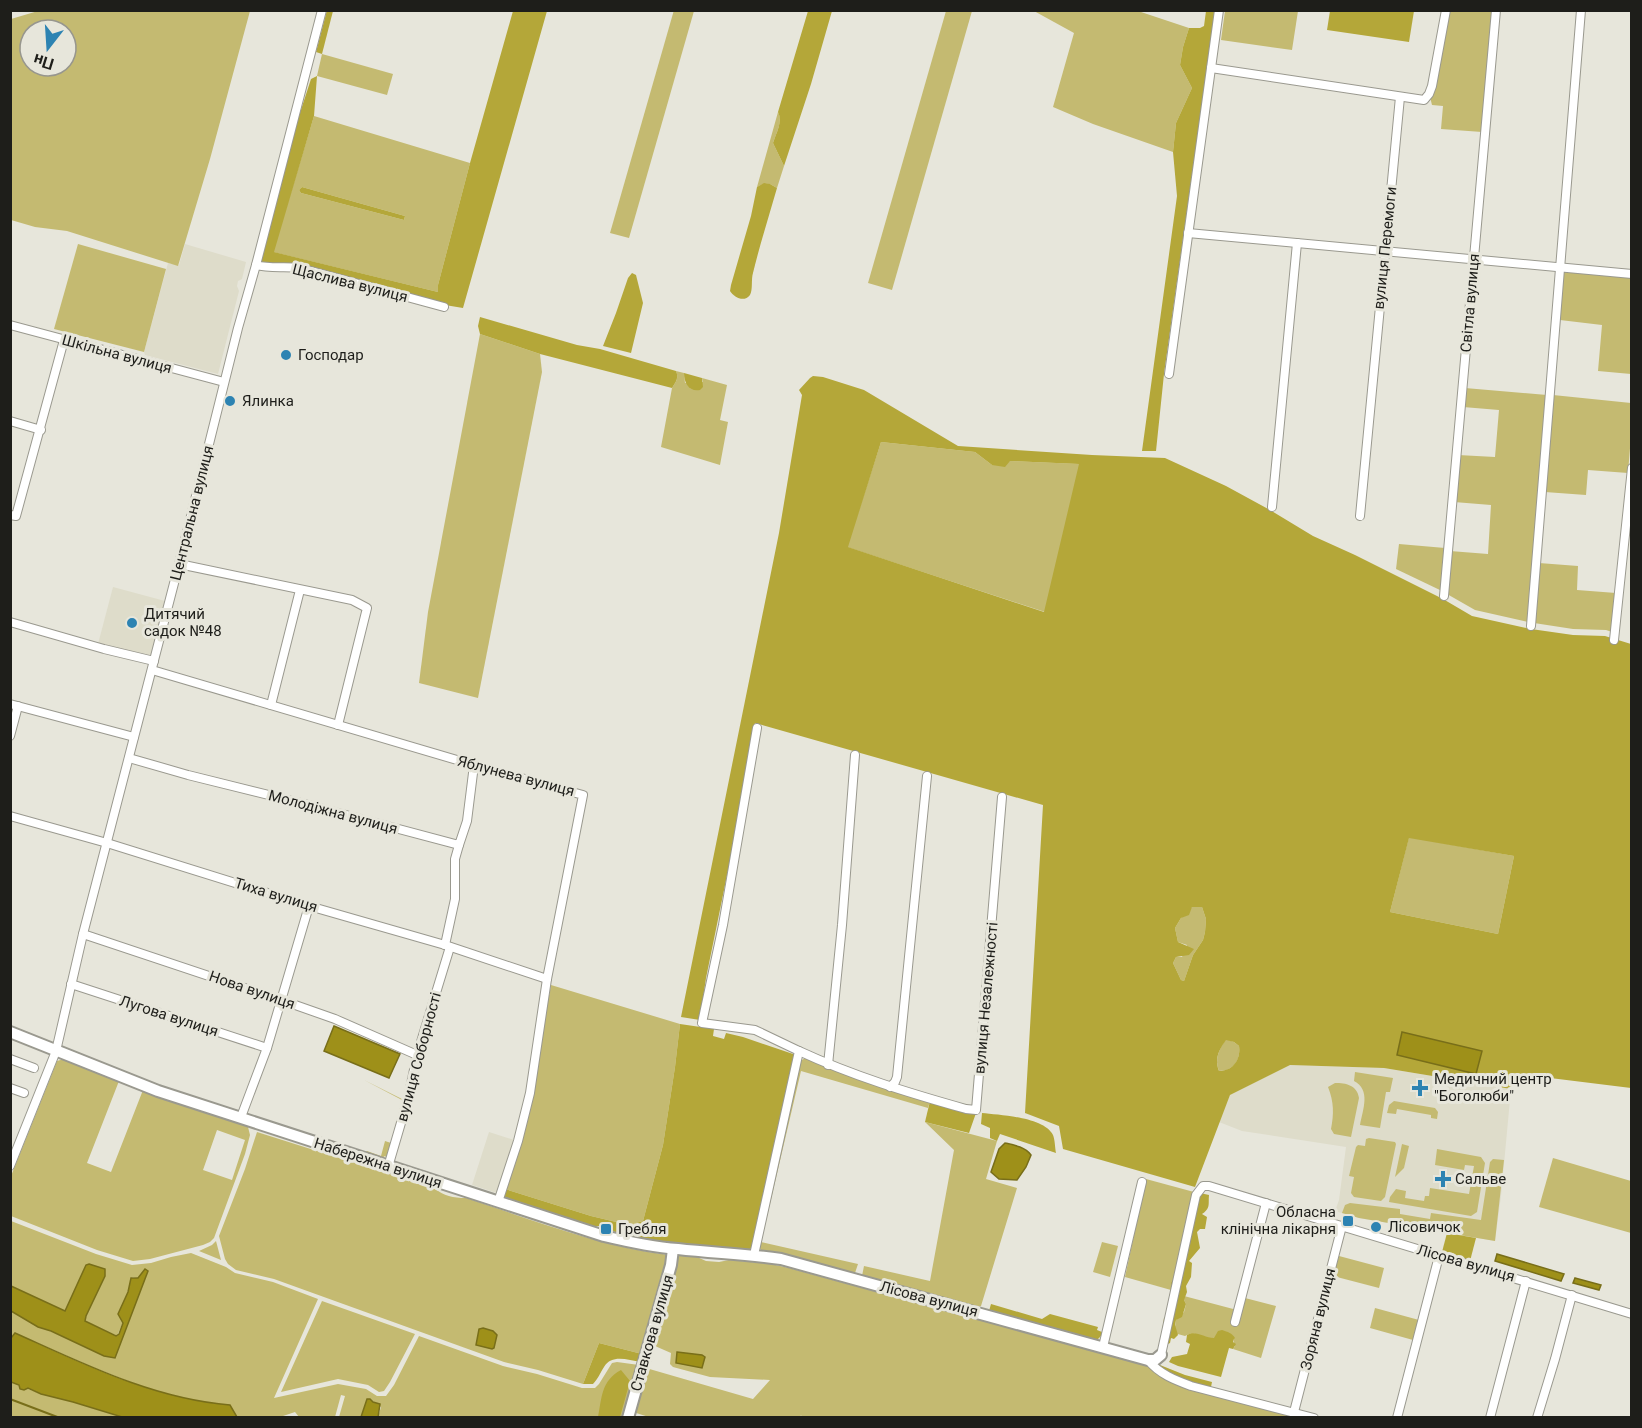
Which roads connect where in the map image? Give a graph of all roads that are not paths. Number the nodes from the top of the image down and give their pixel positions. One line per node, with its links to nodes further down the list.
1 (322, 10): 12 (street, Центральна вулиця)
2 (1219, 10): 6 (street)
3 (1446, 10): 7 (street)
4 (1496, 10): 11 (street, Світла вулиця)
5 (1581, 10): 13 (street)
6 (1211, 68): 7 (street); 8 (street)
7 (1400, 97): 10 (street, вулиця Перемоги)
8 (1188, 233): 9 (street); 18 (street)
9 (1298, 243): 10 (street); 23 (street)
10 (1385, 251): 11 (street); 25 (street, вулиця Перемоги)
11 (1474, 259): 13 (street); 28 (street, Світла вулиця)
12 (256, 265): 15 (street, Щаслива вулиця); 19 (street, Центральна вулиця)
13 (1561, 267): 14 (street); 30 (street)
14 (1632, 274)
15 (444, 307)
16 (10, 325): 17 (street, Шкільна вулиця)
17 (64, 340): 19 (street, Шкільна вулиця); 21 (street)
18 (1169, 374)
19 (224, 382): 26 (street, Центральна вулиця)
20 (10, 421): 21 (street)
21 (41, 430): 24 (street)
22 (1632, 468): 31 (street)
23 (1272, 507)
24 (14, 515)
25 (1360, 516)
26 (179, 564): 27 (street); 32 (street, Центральна вулиця)
27 (300, 590): 35 (street); 36 (street)
28 (1444, 596)
29 (10, 622): 32 (street)
30 (1531, 626)
31 (1614, 640)
32 (154, 661): 33 (street, Центральна вулиця)
33 (152, 670): 35 (street, Яблунева вулиця); 39 (street, Центральна вулиця)
34 (14, 705): 38 (street); 39 (street)
35 (271, 705): 36 (street, Яблунева вулиця)
36 (338, 725): 42 (street, Яблунева вулиця)
37 (757, 728): 57 (street, вулиця Незалежності)
38 (10, 736)
39 (134, 737): 41 (street, Центральна вулиця)
40 (855, 755): 60 (street)
41 (129, 758): 46 (street, Центральна вулиця); 47 (street, Молодіжна вулиця)
42 (474, 765): 47 (street); 51 (street, Яблунева вулиця)
43 (927, 776): 62 (street)
44 (1002, 797): 62 (street, вулиця Незалежності)
45 (10, 816): 46 (street, Тиха вулиця)
46 (107, 843): 48 (street, Тиха вулиця); 49 (street, Центральна вулиця)
47 (459, 844): 50 (street)
48 (309, 906): 50 (street, Тиха вулиця); 53 (street)
49 (83, 934): 52 (street, Центральна вулиця); 53 (street, Нова вулиця)
50 (447, 946): 51 (street, Тиха вулиця); 58 (street, вулиця Соборності)
51 (548, 979): 69 (street, Яблунева вулиця)
52 (71, 984): 55 (street, Лугова вулиця); 56 (street, Центральна вулиця)
53 (281, 1000): 55 (street); 58 (street, Нова вулиця)
54 (10, 1032): 56 (street, Набережна вулиця)
55 (267, 1048): 65 (street)
56 (56, 1051): 65 (street, Набережна вулиця); 66 (street, Центральна вулиця)
57 (799, 1051): 60 (street, вулиця Незалежності); 73 (street)
58 (417, 1055): 67 (street, вулиця Соборності)
59 (10, 1059): 61 (street)
60 (828, 1065): 62 (street, вулиця Незалежності)
61 (34, 1068)
62 (890, 1087)
63 (10, 1088): 64 (street)
64 (24, 1093)
65 (241, 1118): 67 (street, Набережна вулиця)
66 (10, 1166)
67 (388, 1167): 69 (street, Набережна вулиця)
68 (1142, 1182): 79 (street)
69 (498, 1203): 72 (street, Набережна вулиця)
70 (1266, 1203): 71 (street, Лісова вулиця); 78 (street); 80 (street, Лісова вулиця)
71 (1342, 1226): 74 (street, Лісова вулиця); 82 (street, Зоряна вулиця)
72 (673, 1249): 73 (street, Набережна вулиця); 83 (street, Ставкова вулиця)
73 (754, 1255): 79 (street, Лісова вулиця)
74 (1439, 1256): 75 (street, Лісова вулиця); 85 (street)
75 (1526, 1281): 76 (street, Лісова вулиця); 86 (street)
76 (1572, 1295): 77 (street, Лісова вулиця); 87 (street)
77 (1632, 1314)
78 (1235, 1322)
79 (1103, 1347): 81 (street, Лісова вулиця)
80 (1161, 1355): 81 (street, Лісова вулиця)
81 (1148, 1360): 82 (street)
82 (1294, 1412): 84 (street)
83 (628, 1418)
84 (1314, 1418)
85 (1398, 1418)
86 (1490, 1418)
87 (1537, 1418)

